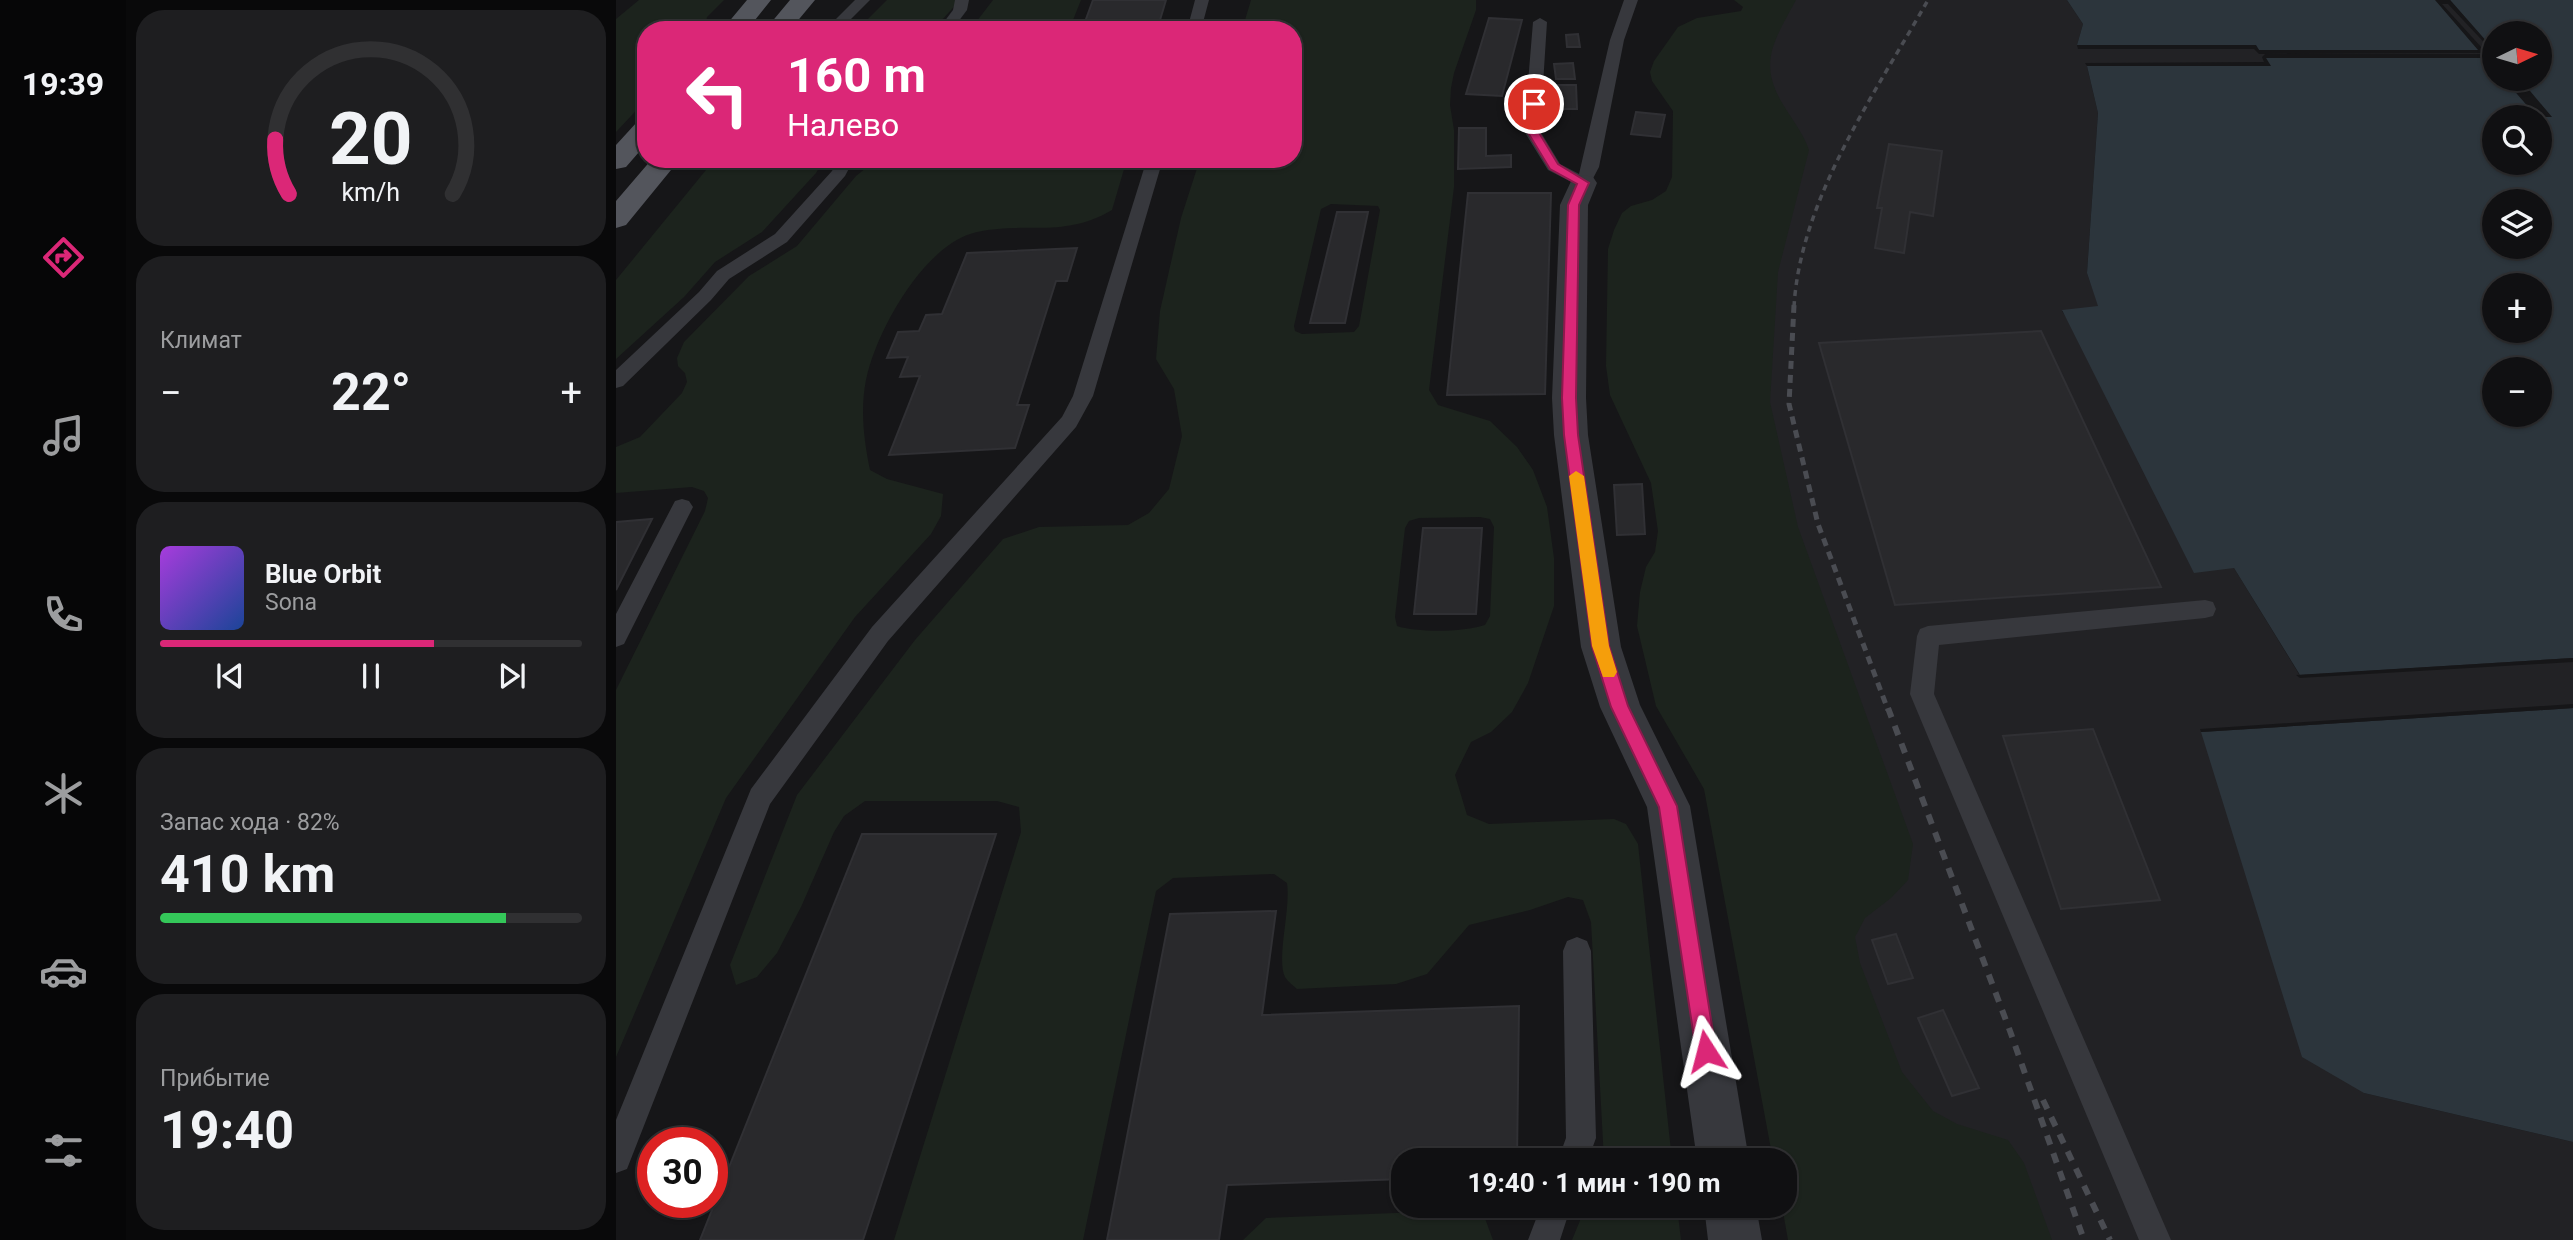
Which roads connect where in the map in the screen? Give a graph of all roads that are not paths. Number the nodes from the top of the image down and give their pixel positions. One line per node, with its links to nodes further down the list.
1 (760, 0): 7 (main road)
2 (863, 0): 9 (lane)
3 (962, 0): 10 (lane)
4 (1202, 0): 11 (lane)
5 (1631, 0): 18 (lane)
6 (802, 2): 8 (main road)
7 (742, 21)
8 (785, 21)
9 (841, 21)
10 (952, 21)
11 (1196, 21)
12 (1540, 22): 18 (lane)
13 (637, 138): 14 (main road)
14 (616, 161)
15 (659, 168): 19 (main road)
16 (842, 168): 20 (lane)
17 (1152, 168): 27 (lane)
18 (1583, 183): 26 (street)
19 (616, 219)
20 (616, 381)
21 (682, 508): 23 (lane)
22 (2205, 609): 32 (lane)
23 (616, 637)
24 (1577, 951): 25 (lane)
25 (1577, 1148)
26 (1721, 1148)
27 (616, 1158)
28 (1552, 1218): 30 (lane)
29 (1732, 1218): 31 (street)
30 (1544, 1240)
31 (1735, 1240)
32 (2155, 1240)

